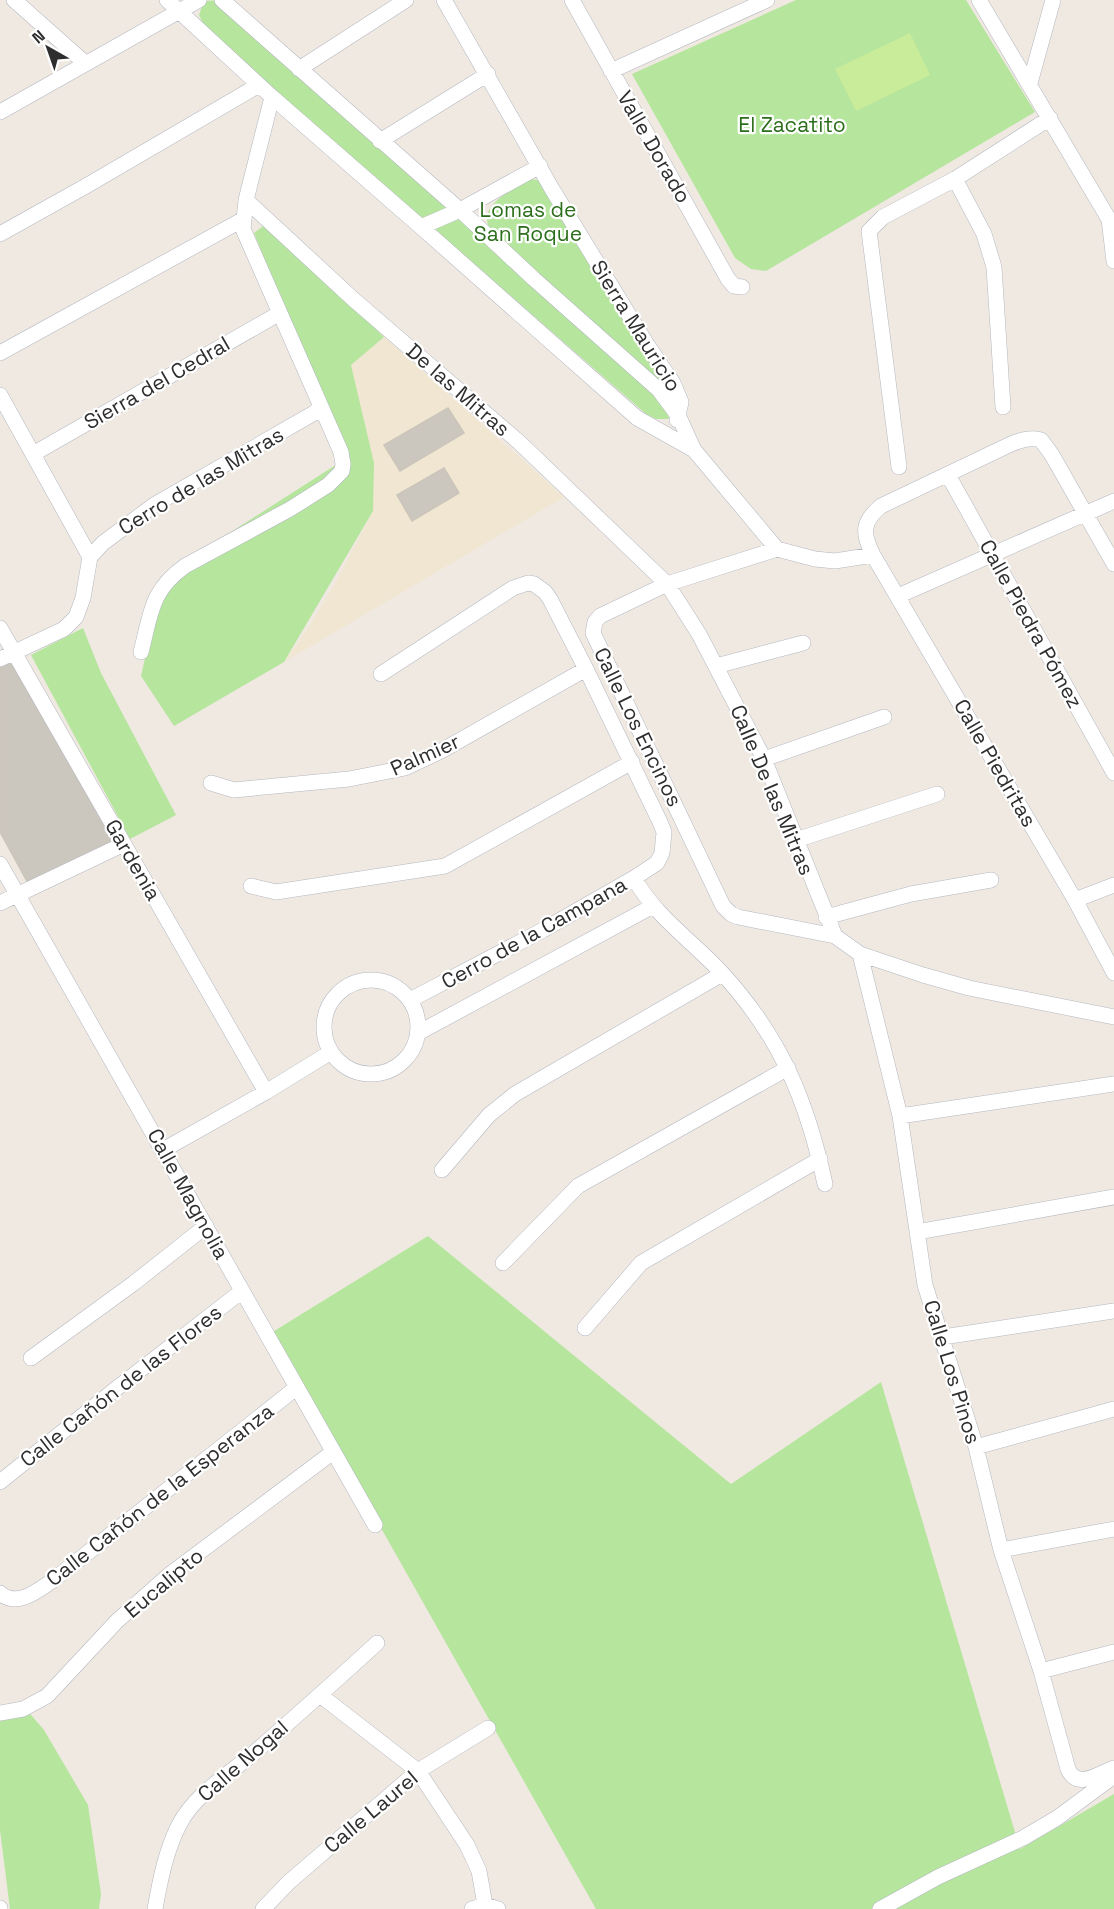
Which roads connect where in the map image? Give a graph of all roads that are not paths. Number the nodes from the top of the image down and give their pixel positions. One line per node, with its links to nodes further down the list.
1 (12, 0): 10 (street); 12 (street)
2 (199, 0): 11 (street)
3 (222, 0): 13 (street)
4 (406, 0): 13 (street)
5 (444, 0): 15 (street, Sierra Mauricio)
6 (572, 0): 14 (street, Valle Dorado)
7 (767, 0): 14 (street)
8 (979, 0): 16 (street)
9 (1053, 0): 16 (street)
10 (0, 5)
11 (172, 5): 12 (street); 17 (street)
12 (85, 63): 19 (street)
13 (299, 69): 21 (street)
14 (611, 71): 31 (street, Valle Dorado)
15 (488, 74): 21 (street); 22 (street, Sierra Mauricio)
16 (1030, 83): 20 (street)
17 (258, 85): 18 (street); 29 (street)
18 (272, 98): 24 (street); 28 (street)
19 (0, 112)
20 (1050, 118): 23 (street); 27 (street)
21 (380, 141): 25 (street)
22 (540, 166): 25 (street); 37 (street, Sierra Mauricio)
23 (955, 179): 35 (street); 41 (street)
24 (246, 200): 26 (street); 50 (street, De las Mitras)
25 (460, 210): 28 (street); 37 (street)
26 (242, 220): 32 (street); 33 (street)
27 (1112, 223): 30 (street)
28 (422, 227): 38 (street)
29 (0, 234)
30 (1114, 261)
31 (742, 287)
32 (280, 313): 36 (street); 40 (street, Sierra del Cedral)
33 (0, 354)
34 (0, 395): 40 (street)
35 (1003, 407)
36 (321, 409): 48 (street, Cerro de las Mitras); 54 (street)
37 (679, 417): 38 (street, Sierra Mauricio); 39 (street)
38 (668, 436): 39 (street)
39 (694, 450): 45 (street)
40 (33, 454): 48 (street)
41 (899, 467)
42 (948, 475): 44 (street); 46 (street, Calle Piedritas); 47 (street, Calle Piedra Pómez)
43 (1114, 501): 44 (street)
44 (1086, 514): 47 (street); 49 (street)
45 (777, 549): 46 (street); 50 (street, Calle Los Encinos)
46 (873, 555): 51 (street, Calle Piedritas)
47 (993, 555): 51 (street); 62 (street, Calle Piedra Pómez)
48 (90, 557): 55 (street)
49 (1114, 564)
50 (667, 584): 56 (street, Calle De las Mitras); 77 (street, Calle Los Encinos)
51 (897, 596): 73 (street, Calle Piedritas)
52 (0, 628): 55 (street, Gardenia)
53 (803, 643): 56 (street)
54 (141, 652)
55 (7, 656): 66 (street, Gardenia)
56 (716, 666): 60 (street, Calle De las Mitras)
57 (586, 669): 58 (street); 61 (street); 63 (street, Palmier)
58 (381, 674)
59 (884, 717): 60 (street)
60 (764, 759): 65 (street, Calle De las Mitras)
61 (632, 762): 68 (street, Cerro de la Campana); 71 (street)
62 (1114, 773)
63 (211, 783)
64 (937, 794): 65 (street)
65 (796, 840): 76 (street, Calle De las Mitras)
66 (124, 844): 72 (street); 87 (street, Gardenia)
67 (0, 864): 72 (street, Calle Magnolia)
68 (634, 878): 75 (street); 81 (street, Cerro de la Campana)
69 (992, 880): 76 (street)
70 (1114, 885): 73 (street)
71 (251, 886)
72 (18, 895): 74 (street); 89 (street, Calle Magnolia)
73 (1075, 900): 79 (street, Calle Piedritas)
74 (0, 903)
75 (653, 906): 80 (street); 83 (street)
76 (826, 917): 77 (street, Calle De las Mitras)
77 (835, 936): 78 (street)
78 (860, 954): 82 (street); 88 (street, Calle Los Pinos)
79 (1114, 973)
80 (722, 974): 85 (street); 91 (street)
81 (410, 1000): 83 (street); 84 (street)
82 (1111, 1012)
83 (418, 1033): 84 (street)
84 (331, 1052): 87 (street)
85 (788, 1068): 90 (street); 96 (street)
86 (1114, 1084): 88 (street)
87 (266, 1092): 89 (street)
88 (900, 1116): 95 (street, Calle Los Pinos)
89 (163, 1150): 94 (street, Calle Magnolia)
90 (820, 1159): 92 (street); 99 (street)
91 (442, 1170)
92 (825, 1184)
93 (1114, 1197): 95 (street)
94 (206, 1226): 97 (street, Calle Magnolia); 101 (street)
95 (917, 1232): 100 (street, Calle Los Pinos)
96 (504, 1263)
97 (242, 1291): 102 (street, Calle Magnolia); 106 (street, Calle Cañón de las Flores)
98 (1114, 1311): 100 (street)
99 (585, 1328)
100 (943, 1337): 104 (street, Calle Los Pinos)
101 (31, 1358)
102 (296, 1388): 105 (street, Calle Magnolia); 110 (street, Calle Cañón de la Esperanza)
103 (1114, 1409): 104 (street)
104 (976, 1447): 109 (street, Calle Los Pinos)
105 (333, 1452): 107 (street, Calle Magnolia); 115 (street, Eucalipto)
106 (0, 1482)
107 (375, 1525)
108 (1114, 1529): 109 (street)
109 (1001, 1550): 113 (street, Calle Los Pinos)
110 (0, 1593)
111 (377, 1643): 114 (street, Calle Nogal)
112 (1114, 1652): 113 (street)
113 (1041, 1671): 117 (street, Calle Los Pinos)
114 (320, 1695): 118 (street); 121 (street, Calle Nogal)
115 (0, 1713)
116 (488, 1728): 118 (street, Calle Laurel)
117 (1114, 1768)
118 (418, 1771): 120 (street); 122 (street, Calle Laurel)
119 (1114, 1776): 123 (street)
120 (485, 1908)
121 (155, 1909)
122 (263, 1909)
123 (880, 1909)

